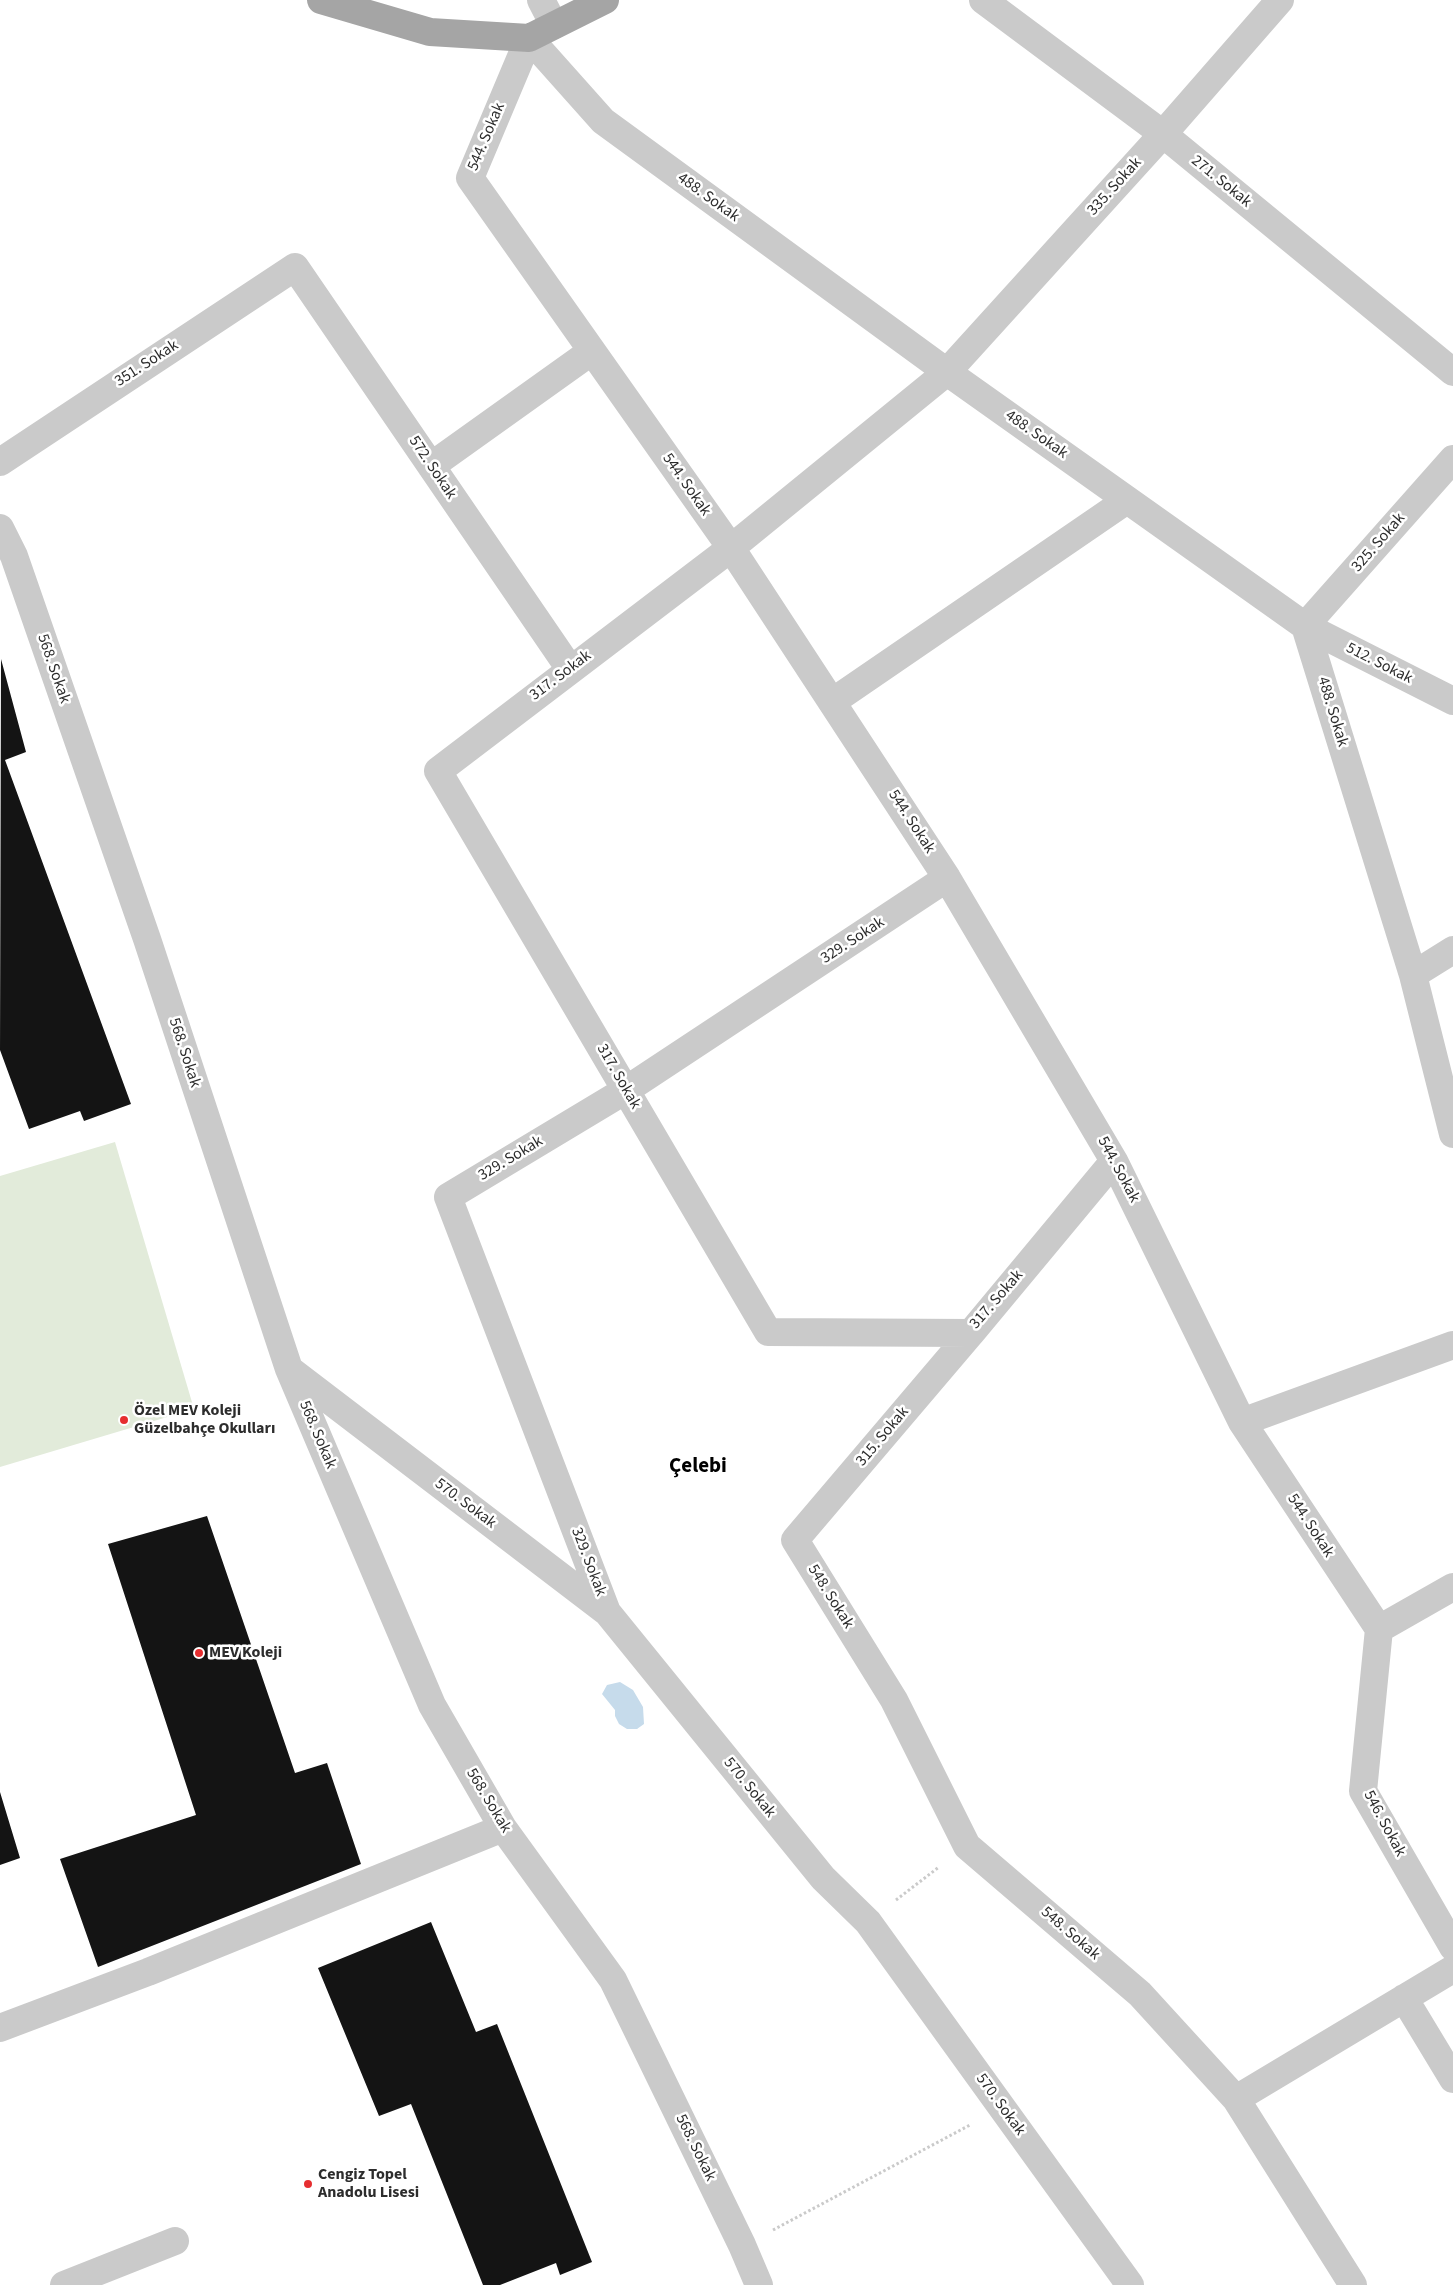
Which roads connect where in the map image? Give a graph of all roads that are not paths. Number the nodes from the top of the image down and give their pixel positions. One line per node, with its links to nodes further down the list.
1 (541, 0): 6 (street)
2 (605, 0): 6 (main road)
3 (983, 0): 8 (street, 271. Sokak)
4 (1280, 0): 8 (street, 335. Sokak)
5 (329, 1): 7 (main road)
6 (554, 25): 7 (main road)
7 (529, 38): 10 (street, 544. Sokak); 11 (street, 488. Sokak)
8 (1164, 134): 11 (street, 335. Sokak); 12 (street, 271. Sokak)
9 (295, 267): 14 (street, 351. Sokak); 15 (street, 572. Sokak)
10 (592, 351): 15 (street); 18 (street, 544. Sokak)
11 (947, 372): 16 (street, 488. Sokak); 18 (street, 335. Sokak)
12 (1453, 372)
13 (1453, 459): 19 (street, 325. Sokak)
14 (0, 462)
15 (431, 466): 20 (street, 572. Sokak)
16 (1127, 500): 19 (street, 488. Sokak); 22 (street)
17 (0, 528): 31 (street, 568. Sokak)
18 (731, 548): 20 (street, 317. Sokak); 22 (street, 544. Sokak)
19 (1305, 626): 21 (street, 512. Sokak); 25 (street, 488. Sokak)
20 (570, 669): 26 (street, 317. Sokak)
21 (1453, 701)
22 (832, 702): 23 (street, 544. Sokak)
23 (947, 878): 26 (street, 329. Sokak); 28 (street, 544. Sokak)
24 (1453, 950): 25 (street)
25 (1413, 975): 27 (street, 488. Sokak)
26 (626, 1090): 29 (street, 317. Sokak); 35 (street, 329. Sokak)
27 (1453, 1134)
28 (1114, 1161): 29 (street, 317. Sokak); 32 (street, 544. Sokak)
29 (971, 1333): 33 (street, 315. Sokak)
30 (1453, 1344): 32 (street)
31 (289, 1369): 35 (street, 570. Sokak); 37 (street, 568. Sokak)
32 (1242, 1422): 36 (street, 544. Sokak)
33 (795, 1540): 43 (street, 548. Sokak)
34 (1453, 1587): 36 (street)
35 (607, 1612): 47 (street, 570. Sokak)
36 (1378, 1628): 38 (street, 546. Sokak)
37 (503, 1828): 41 (street); 46 (street, 568. Sokak)
38 (1453, 1947)
39 (1453, 1969): 40 (street)
40 (1404, 1998): 42 (street); 43 (street)
41 (0, 2028)
42 (1453, 2079)
43 (1236, 2099): 48 (street, 548. Sokak)
44 (175, 2241): 45 (street)
45 (64, 2285)
46 (759, 2285)
47 (1130, 2285)
48 (1353, 2285)

